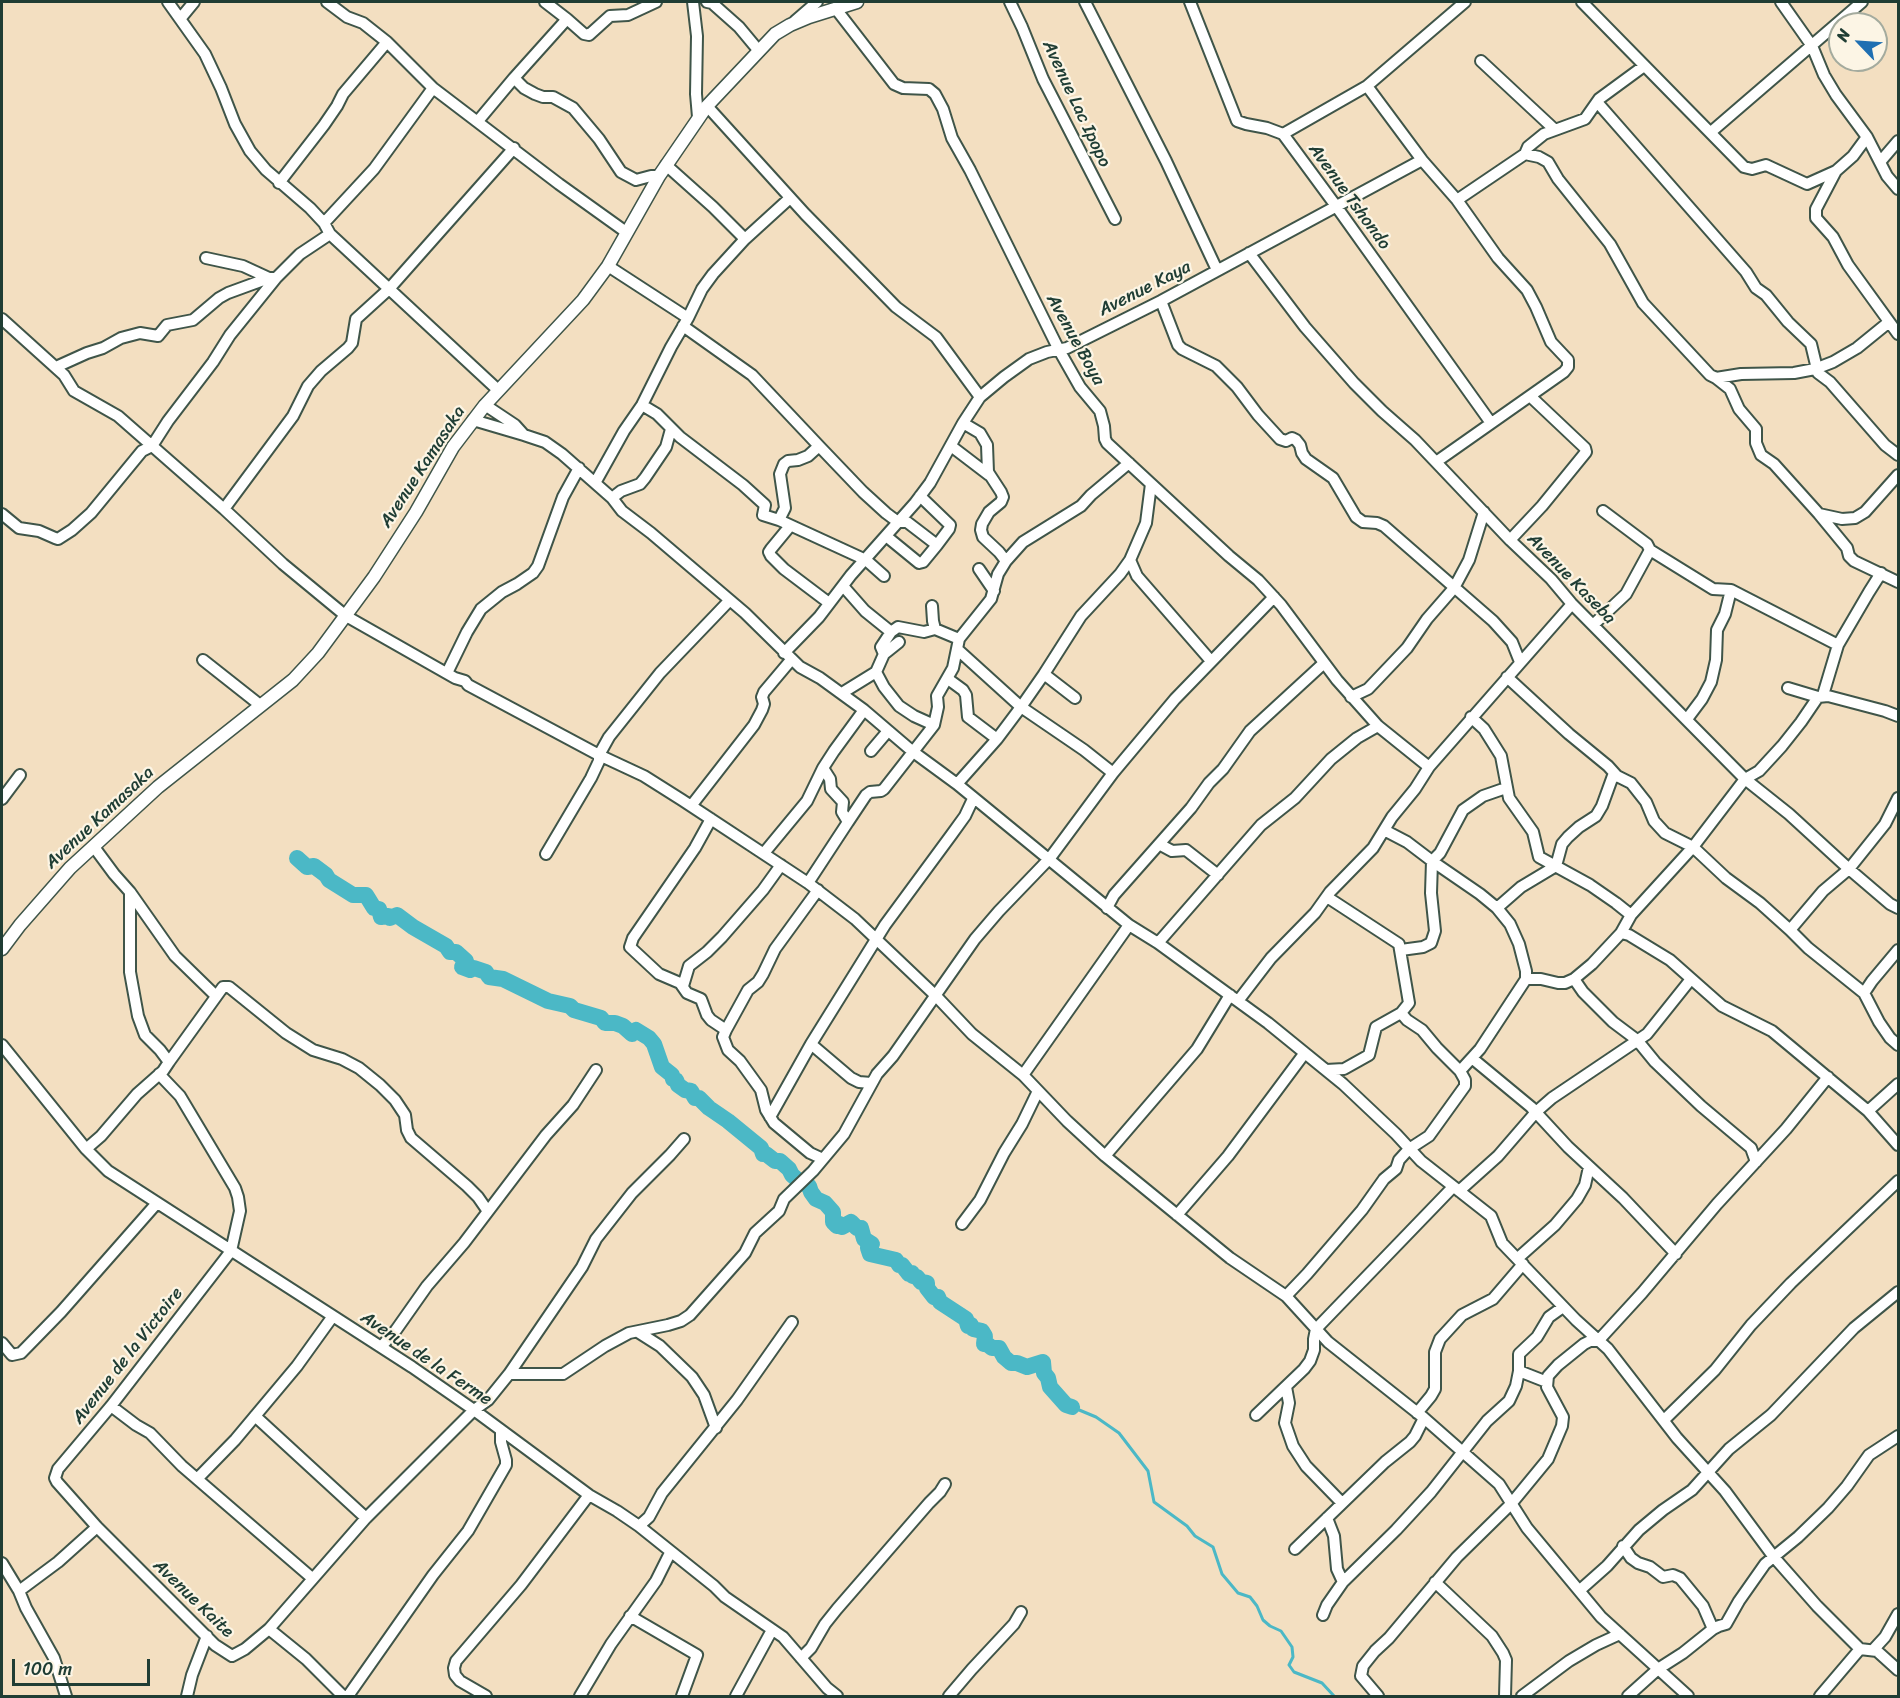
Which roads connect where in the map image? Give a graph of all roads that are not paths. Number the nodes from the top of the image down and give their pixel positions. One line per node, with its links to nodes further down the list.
1 (168, 2): 18 (street)
2 (194, 2): 18 (street)
3 (327, 2): 21 (street)
4 (545, 2): 19 (street)
5 (657, 2): 19 (street)
6 (694, 2): 31 (street)
7 (707, 2): 23 (street)
8 (817, 2): 20 (street)
9 (857, 2): 17 (street, Avenue Kamasaka)
10 (1010, 2): 51 (street, Avenue Lac Ipopo)
11 (1085, 2): 59 (street)
12 (1190, 2): 35 (street)
13 (1465, 2): 27 (street)
14 (1582, 2): 25 (street)
15 (1781, 2): 22 (street)
16 (1862, 2): 22 (street)
17 (836, 9): 20 (street, Avenue Kamasaka); 67 (street, Avenue Boya)
18 (180, 18): 44 (street)
19 (567, 19): 26 (street)
20 (790, 25): 23 (street, Avenue Kamasaka)
21 (387, 42): 28 (street); 44 (street)
22 (1812, 46): 34 (street); 36 (street)
23 (759, 51): 30 (street, Avenue Kamasaka)
24 (1481, 61): 33 (street)
25 (1644, 66): 29 (street); 34 (street)
26 (514, 78): 32 (street); 42 (street)
27 (1367, 86): 35 (street); 40 (street)
28 (433, 88): 32 (street); 52 (street)
29 (1597, 102): 33 (street); 69 (street)
30 (707, 106): 31 (street, Avenue Kamasaka); 47 (street)
31 (698, 117): 42 (street, Avenue Kamasaka)
32 (478, 122): 38 (street)
33 (1554, 129): 39 (street)
34 (1711, 132): 45 (street)
35 (1283, 134): 50 (street, Avenue Tshondo)
36 (1867, 137): 41 (street); 43 (street)
37 (1899, 141): 41 (street)
38 (514, 148): 53 (street); 61 (street)
39 (1525, 154): 48 (street); 70 (street)
40 (1422, 160): 48 (street); 50 (street, Avenue Kaya)
41 (1880, 162): 46 (street)
42 (662, 170): 53 (street, Avenue Kamasaka); 55 (street)
43 (1836, 171): 45 (street); 49 (street)
44 (279, 183): 52 (street)
45 (1807, 184): 49 (street)
46 (1899, 189)
47 (790, 198): 55 (street); 73 (street)
48 (1457, 200): 72 (street)
49 (1820, 201): 65 (street)
50 (1336, 206): 56 (street, Avenue Kaya); 78 (street, Avenue Tshondo)
51 (1115, 219)
52 (324, 223): 54 (street)
53 (626, 232): 58 (street, Avenue Kamasaka)
54 (330, 234): 60 (street); 61 (street)
55 (745, 239): 64 (street)
56 (1249, 253): 59 (street, Avenue Kaya); 85 (street, Avenue Kaseba)
57 (206, 258): 60 (street)
58 (608, 266): 64 (street); 71 (street, Avenue Kamasaka)
59 (1217, 270): 62 (street, Avenue Kaya)
60 (272, 278): 68 (street); 81 (street)
61 (389, 289): 71 (street); 94 (street)
62 (1161, 301): 67 (street, Avenue Kaya); 113 (street)
63 (2, 319): 68 (street)
64 (685, 322): 75 (street); 82 (street)
65 (1889, 322): 66 (street); 69 (street)
66 (1899, 334)
67 (1059, 350): 73 (street, Avenue Kaya); 86 (street, Avenue Boya)
68 (56, 367): 81 (street)
69 (1815, 369): 70 (street); 84 (street)
70 (1716, 378): 98 (street)
71 (498, 390): 74 (street, Avenue Kamasaka)
72 (1530, 396): 78 (street); 102 (street)
73 (980, 397): 77 (street, Avenue Kaya)
74 (485, 405): 76 (street, Avenue Kamasaka); 80 (street)
75 (642, 405): 79 (street); 90 (street)
76 (472, 420): 80 (street); 121 (street, Avenue Kamasaka)
77 (963, 423): 83 (street, Avenue Kaya); 88 (street)
78 (1491, 423): 85 (street)
79 (671, 429): 93 (street); 99 (street)
80 (524, 435): 87 (street)
81 (153, 446): 94 (street); 97 (street)
82 (819, 446): 99 (street); 101 (street)
83 (951, 446): 88 (street); 92 (street, Avenue Kaya)
84 (1899, 455)
85 (1436, 462): 96 (street, Avenue Kaseba)
86 (1129, 463): 91 (street, Avenue Boya); 107 (street)
87 (579, 468): 90 (street); 135 (street)
88 (989, 475): 107 (street)
89 (1899, 475): 98 (street)
90 (595, 483): 93 (street)
91 (1150, 484): 106 (street); 116 (street, Avenue Boya)
92 (920, 496): 101 (street, Avenue Kaya); 103 (street)
93 (612, 498): 117 (street)
94 (224, 509): 121 (street)
95 (1604, 511): 104 (street)
96 (1484, 512): 102 (street, Avenue Kaseba); 113 (street)
97 (2, 514)
98 (1819, 514): 109 (street)
99 (779, 520): 100 (street)
100 (790, 526): 105 (street); 118 (street)
101 (892, 529): 103 (street); 103 (street); 105 (street, Avenue Kaya)
102 (1510, 540): 119 (street, Avenue Kaseba)
103 (937, 545)
104 (1650, 550): 114 (street); 122 (street)
105 (866, 560): 110 (street); 112 (street, Avenue Kaya)
106 (1130, 560): 131 (street); 136 (street)
107 (1006, 561): 115 (street)
108 (979, 569): 115 (street)
109 (1881, 573): 111 (street); 127 (street)
110 (884, 576)
111 (1899, 582)
112 (843, 586): 118 (street, Avenue Kaya); 124 (street)
113 (1455, 588): 132 (street); 142 (street)
114 (1731, 590): 127 (street); 149 (street)
115 (994, 591): 126 (street)
116 (1274, 597): 131 (street); 133 (street, Avenue Boya)
117 (729, 601): 129 (street); 156 (street)
118 (829, 603): 129 (street, Avenue Kaya)
119 (1572, 604): 122 (street, Avenue Kaseba); 132 (street)
120 (932, 606): 123 (street)
121 (346, 616): 135 (street); 144 (street, Avenue Kamasaka)
122 (1593, 625): 149 (street, Avenue Kaseba)
123 (935, 629): 124 (street); 126 (street)
124 (891, 632): 128 (street)
125 (899, 642): 128 (street)
126 (958, 644): 138 (street); 145 (street)
127 (1838, 645): 141 (street)
128 (884, 654): 134 (street)
129 (788, 656): 140 (street); 168 (street, Avenue Kaya)
130 (203, 660): 144 (street)
131 (1211, 661): 159 (street)
132 (1520, 662): 137 (street)
133 (1324, 663): 142 (street, Avenue Boya); 172 (street)
134 (876, 672): 140 (street); 150 (street)
135 (447, 673): 156 (street)
136 (1044, 674): 143 (street); 145 (street)
137 (1507, 677): 148 (street); 160 (street)
138 (948, 679): 150 (street); 153 (street)
139 (1788, 688): 141 (street)
140 (842, 693): 146 (street)
141 (1820, 696): 147 (street); 162 (street)
142 (1352, 697): 151 (street, Avenue Boya)
143 (1075, 698)
144 (261, 705): 173 (street, Avenue Kamasaka)
145 (1021, 707): 153 (street); 159 (street)
146 (864, 710): 152 (street); 158 (street)
147 (1899, 716)
148 (1471, 717): 157 (street); 164 (street)
149 (1687, 719): 162 (street, Avenue Kaseba)
150 (934, 725): 155 (street)
151 (1378, 726): 157 (street, Avenue Boya); 182 (street)
152 (888, 731): 154 (street); 155 (street)
153 (997, 739): 163 (street)
154 (871, 751)
155 (912, 752): 163 (street); 170 (street)
156 (599, 755): 168 (street); 176 (street)
157 (1429, 766): 171 (street)
158 (823, 768): 170 (street); 175 (street)
159 (1113, 773): 177 (street)
160 (1614, 773): 174 (street); 180 (street)
161 (20, 775): 166 (street)
162 (1745, 779): 174 (street); 181 (street, Avenue Kaseba)
163 (957, 784): 167 (street)
164 (1506, 788): 178 (street); 180 (street)
165 (1899, 798): 181 (street)
166 (2, 799)
167 (973, 799): 177 (street); 194 (street)
168 (691, 806): 169 (street)
169 (711, 819): 175 (street); 202 (street)
170 (848, 822): 183 (street)
171 (1384, 830): 178 (street); 186 (street)
172 (1159, 844): 182 (street); 187 (street)
173 (94, 847): 185 (street); 196 (street, Avenue Kamasaka)
174 (1693, 847): 190 (street); 192 (street)
175 (764, 853): 179 (street)
176 (546, 854)
177 (1050, 858): 187 (street); 205 (street)
178 (1432, 861): 188 (street); 197 (street)
179 (781, 865): 183 (street); 202 (street)
180 (1556, 866): 188 (street); 190 (street)
181 (1849, 869): 189 (street, Avenue Kaseba); 192 (street)
182 (1218, 874): 195 (street)
183 (808, 883): 184 (street)
184 (818, 890): 194 (street); 208 (street)
185 (129, 892): 204 (street); 215 (street)
186 (1327, 897): 197 (street); 206 (street)
187 (1107, 908): 191 (street)
188 (1497, 908): 201 (street)
189 (1899, 908)
190 (1631, 915): 193 (street)
191 (1129, 925): 195 (street); 221 (street)
192 (1790, 930): 203 (street)
193 (1621, 933): 199 (street); 200 (street)
194 (877, 939): 205 (street); 210 (street)
195 (1158, 944): 206 (street)
196 (2, 949)
197 (1401, 950): 207 (street)
198 (1899, 950): 203 (street)
199 (1574, 979): 201 (street); 209 (street)
200 (1691, 979): 209 (street); 222 (street)
201 (1526, 980): 214 (street)
202 (683, 986): 208 (street)
203 (1864, 993): 212 (street)
204 (216, 996): 215 (street); 241 (street)
205 (936, 996): 221 (street); 223 (street)
206 (1234, 998): 213 (street); 234 (street)
207 (1401, 1012): 216 (street); 219 (street)
208 (726, 1030): 229 (street)
209 (1637, 1040): 228 (street); 236 (street)
210 (811, 1044): 223 (street); 229 (street)
211 (2, 1045): 232 (street, Avenue de la Ferme)
212 (1899, 1045)
213 (1304, 1054): 218 (street); 242 (street)
214 (1473, 1059): 219 (street); 228 (street)
215 (169, 1062): 220 (street)
216 (1344, 1069): 218 (street); 224 (street)
217 (596, 1070): 241 (street)
218 (1326, 1070): 224 (street)
219 (1460, 1071): 233 (street)
220 (159, 1074): 232 (street); 244 (street)
221 (1023, 1075): 226 (street)
222 (1828, 1077): 227 (street); 236 (street)
223 (871, 1083): 235 (street)
224 (1343, 1084): 233 (street)
225 (1899, 1084): 227 (street)
226 (1038, 1090): 234 (street); 243 (street)
227 (1868, 1111): 231 (street)
228 (1536, 1112): 237 (street); 239 (street)
229 (770, 1117): 235 (street)
230 (684, 1139): 258 (street)
231 (1899, 1145)
232 (86, 1149): 240 (street, Avenue de la Ferme)
233 (1409, 1149): 239 (street); 248 (street)
234 (1106, 1156): 242 (street)
235 (823, 1159): 253 (street)
236 (1756, 1162): 245 (street)
237 (1589, 1167): 245 (street); 246 (street)
238 (1899, 1180): 266 (street)
239 (1456, 1189): 246 (street); 252 (street)
240 (157, 1203): 244 (street, Avenue de la Ferme); 255 (street)
241 (487, 1210): 256 (street)
242 (1177, 1215): 248 (street)
243 (962, 1224)
244 (231, 1251): 250 (street, Avenue de la Ferme); 261 (street, Avenue de la Victoire)
245 (1676, 1254): 254 (street)
246 (1521, 1261): 249 (street); 264 (street)
247 (1899, 1292): 271 (street)
248 (1286, 1296): 252 (street)
249 (1563, 1307): 254 (street); 257 (street)
250 (333, 1317): 256 (street, Avenue de la Ferme); 265 (street)
251 (792, 1322): 267 (street)
252 (1316, 1329): 260 (street); 264 (street)
253 (638, 1332): 258 (street); 267 (street)
254 (1599, 1341): 259 (street); 266 (street)
255 (2, 1343)
256 (381, 1347): 262 (street, Avenue de la Ferme)
257 (1519, 1371): 259 (street); 270 (street)
258 (509, 1374): 262 (street)
259 (1547, 1382): 277 (street)
260 (1286, 1387): 263 (street); 276 (street)
261 (111, 1407): 272 (street); 273 (street, Avenue de la Victoire)
262 (474, 1410): 268 (street, Avenue de la Ferme); 278 (street)
263 (1256, 1415)
264 (1421, 1415): 270 (street); 276 (street)
265 (255, 1416): 272 (street); 278 (street)
266 (1664, 1420): 271 (street)
267 (716, 1428): 280 (street)
268 (501, 1431): 275 (street, Avenue de la Ferme); 310 (street)
269 (1898, 1440): 285 (street)
270 (1463, 1453): 277 (street); 289 (street)
271 (1708, 1472): 282 (street); 285 (street)
272 (197, 1479): 288 (street)
273 (57, 1482): 281 (street, Avenue Kaite)
274 (945, 1484): 304 (street)
275 (589, 1496): 280 (street, Avenue de la Ferme); 311 (street)
276 (1342, 1503): 279 (street)
277 (1511, 1504): 290 (street); 291 (street)
278 (366, 1518): 288 (street)
279 (1327, 1518): 283 (street); 289 (street)
280 (639, 1526): 284 (street, Avenue de la Ferme)
281 (97, 1527): 292 (street); 301 (street, Avenue Kaite)
282 (1623, 1546): 291 (street); 298 (street)
283 (1295, 1549)
284 (670, 1552): 296 (street); 299 (street, Avenue de la Ferme)
285 (1773, 1556): 298 (street); 302 (street)
286 (2, 1563): 287 (street)
287 (5, 1576): 292 (street)
288 (312, 1578): 297 (street)
289 (1343, 1582): 295 (street)
290 (1435, 1582): 317 (street); 318 (street)
291 (1580, 1590): 300 (street)
292 (19, 1591): 307 (street)
293 (1021, 1612): 316 (street)
294 (1899, 1614): 303 (street)
295 (1323, 1615)
296 (630, 1616): 312 (street); 313 (street)
297 (269, 1629): 301 (street, Avenue Kaite); 309 (street)
298 (1713, 1629): 305 (street)
299 (772, 1630): 304 (street, Avenue de la Ferme); 314 (street)
300 (1620, 1634): 305 (street); 319 (street)
301 (207, 1636): 308 (street)
302 (1860, 1649): 303 (street); 322 (street)
303 (1873, 1650): 306 (street)
304 (801, 1658): 315 (street, Avenue de la Ferme)
305 (1658, 1669): 320 (street); 321 (street)
306 (1899, 1670)
307 (66, 1696)
308 (187, 1696)
309 (343, 1696)
310 (348, 1696)
311 (486, 1696)
312 (580, 1696)
313 (682, 1696)
314 (736, 1696)
315 (837, 1696)
316 (949, 1696)
317 (1378, 1696)
318 (1505, 1696)
319 (1521, 1696)
320 (1628, 1696)
321 (1688, 1696)
322 (1820, 1696)

